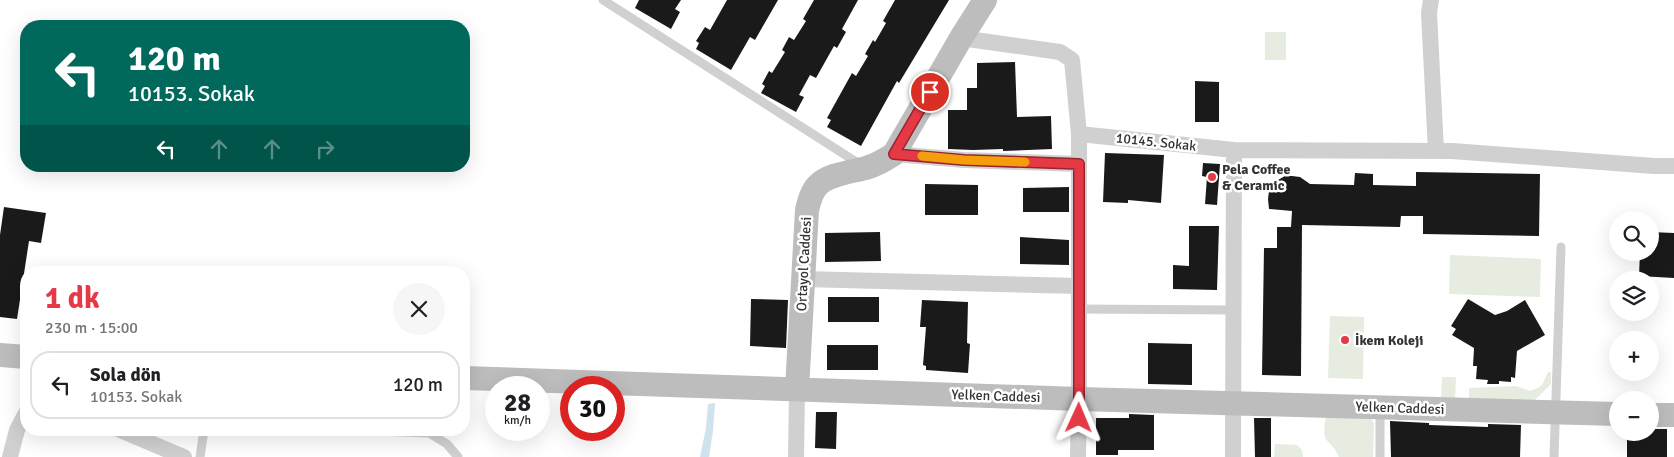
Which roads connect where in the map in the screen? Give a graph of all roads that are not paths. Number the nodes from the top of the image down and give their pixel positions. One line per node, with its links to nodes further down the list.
1 (603, 0): 11 (lane)
2 (985, 0): 4 (street)
3 (1431, 0): 7 (street)
4 (961, 38): 5 (street); 8 (street)
5 (1079, 134): 6 (street, 10145. Sokak); 9 (street)
6 (1234, 150): 7 (street, 10145. Sokak); 16 (street)
7 (1436, 150): 10 (street, 10145. Sokak)
8 (894, 154): 9 (street); 11 (street, Ortayol Caddesi)
9 (1079, 164): 14 (street)
10 (1674, 166)
11 (866, 168): 13 (street, Ortayol Caddesi)
12 (1561, 247): 24 (lane)
13 (803, 279): 14 (street); 20 (street, Ortayol Caddesi)
14 (1079, 286): 15 (street)
15 (1079, 309): 16 (lane); 21 (street)
16 (1234, 310): 22 (street)
17 (0, 355): 18 (street)
18 (20, 357)
19 (470, 378): 20 (street, Yelken Caddesi)
20 (798, 389): 21 (street, Yelken Caddesi); 36 (street, Ortayol Caddesi)
21 (1080, 399): 22 (street, Yelken Caddesi); 37 (street)
22 (1233, 403): 23 (street, Yelken Caddesi); 38 (street)
23 (1380, 408): 24 (street, Yelken Caddesi); 39 (lane)
24 (1556, 413): 25 (street, Yelken Caddesi); 40 (lane)
25 (1609, 414)
26 (1659, 415): 27 (street)
27 (1674, 415)
28 (20, 423): 32 (street)
29 (134, 436): 33 (street)
30 (203, 436): 34 (lane)
31 (434, 436): 35 (lane)
32 (10, 457)
33 (184, 457)
34 (200, 457)
35 (458, 457)
36 (796, 457)
37 (1078, 457)
38 (1233, 457)
39 (1380, 457)
40 (1554, 457)

